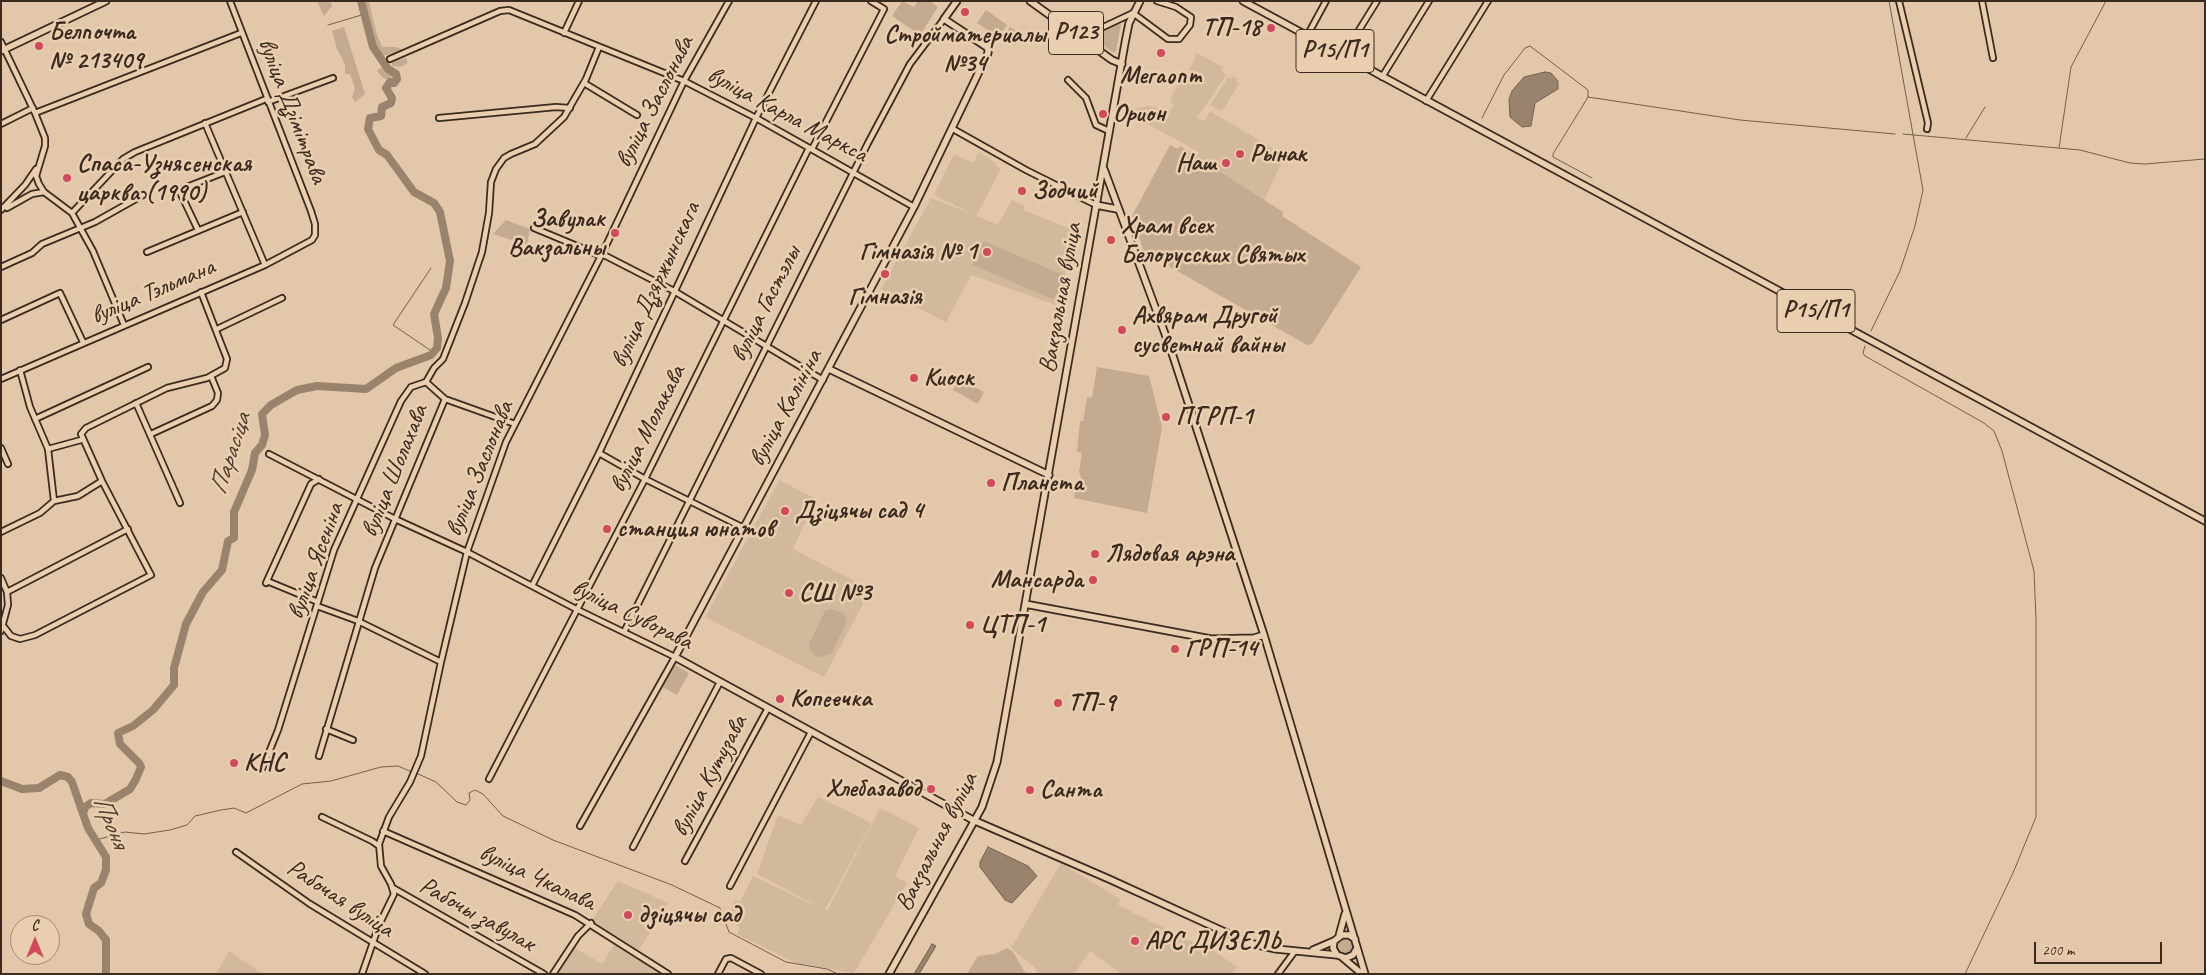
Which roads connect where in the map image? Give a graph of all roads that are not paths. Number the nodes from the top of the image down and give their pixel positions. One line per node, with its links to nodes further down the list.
1 (106, 1): 26 (main road)
2 (230, 1): 20 (street, вуліца Дзімітрава)
3 (579, 1): 21 (street)
4 (816, 1): 42 (street, вуліца Дзяржынскага)
5 (871, 1): 48 (street, вуліца Молакава)
6 (957, 1): 19 (main road, вуліца Гастэлы)
7 (1030, 1): 23 (main road, Р123)
8 (1140, 1): 18 (main road, Вакзальная вуліца)
9 (1157, 1): 18 (street)
10 (1243, 1): 22 (main road, Р15/П1)
11 (1326, 1): 22 (street)
12 (1377, 1): 27 (street)
13 (1428, 1): 31 (street)
14 (1488, 1): 37 (street)
15 (1899, 1): 46 (street)
16 (1982, 1): 28 (street)
17 (727, 2): 34 (street, вуліца Заслонава)
18 (1133, 13): 23 (street); 30 (main road, Вакзальная вуліца)
19 (944, 19): 45 (main road, вуліца Калініна); 52 (street, вуліца Гастэлы)
20 (241, 33): 36 (street, вуліца Дзімітрава); 39 (street)
21 (564, 33): 25 (street, вуліца Карла Маркса); 29 (street, вуліца Карла Маркса)
22 (1307, 36): 27 (main road, Р15/П1)
23 (1082, 37): 30 (main road, Р123)
24 (1, 42): 26 (street)
25 (599, 47): 34 (street, вуліца Карла Маркса); 35 (street, вуліца Шолахава)
26 (3, 50): 39 (street)
27 (1344, 56): 31 (main road, Р15/П1)
28 (1993, 58)
29 (390, 60)
30 (1122, 64): 47 (main road, Вакзальная вуліца / Р123)
31 (1382, 77): 37 (main road, Р15/П1)
32 (333, 78): 36 (street)
33 (1068, 80): 47 (street)
34 (684, 81): 42 (street, вуліца Карла Маркса); 66 (street, вуліца Заслонава)
35 (584, 83): 38 (street, вуліца Шолахава); 40 (street)
36 (267, 100): 43 (street); 64 (street, вуліца Дзімітрава)
37 (1426, 101): 105 (main road, Р15/П1)
38 (570, 108): 41 (street); 84 (street, вуліца Шолахава)
39 (34, 110): 44 (street); 49 (street)
40 (636, 115)
41 (439, 118)
42 (756, 118): 48 (street, вуліца Карла Маркса); 69 (street, вуліца Дзяржынскага)
43 (205, 123): 51 (street); 60 (street)
44 (1, 124)
45 (953, 129): 55 (street); 56 (main road, вуліца Калініна)
46 (1926, 129)
47 (1109, 131): 50 (main road, Вакзальная вуліца / Р123)
48 (811, 148): 52 (street, вуліца Карла Маркса); 73 (street, вуліца Молакава)
49 (37, 168): 53 (street); 58 (street)
50 (1103, 168): 55 (main road, Вакзальная вуліца); 57 (main road, Р123)
51 (225, 172): 59 (street); 63 (street)
52 (853, 172): 56 (street, вуліца Карла Маркса); 77 (street, вуліца Гастэлы)
53 (44, 192): 58 (street); 60 (street)
54 (143, 196): 61 (street)
55 (1096, 205): 57 (main road); 96 (main road, Вакзальная вуліца)
56 (914, 207): 79 (main road, вуліца Калініна)
57 (1117, 209): 119 (main road, Р123)
58 (1, 211)
59 (243, 212): 63 (street); 67 (street)
60 (72, 214): 61 (street)
61 (80, 228): 68 (street); 74 (street)
62 (534, 228): 66 (street)
63 (198, 230): 65 (street)
64 (315, 235): 67 (street, вуліца Тэльмана)
65 (147, 252)
66 (602, 255): 69 (street); 88 (street, вуліца Заслонава)
67 (265, 265): 70 (street, вуліца Тэльмана)
68 (1, 267)
69 (674, 291): 73 (street); 93 (street, вуліца Дзяржынскага)
70 (201, 292): 74 (street, вуліца Тэльмана); 75 (street)
71 (282, 298): 75 (street)
72 (1, 320): 76 (street)
73 (723, 322): 77 (street); 98 (street, вуліца Молакава)
74 (124, 325): 76 (street, вуліца Тэльмана)
75 (216, 330): 81 (street)
76 (83, 342): 80 (street, вуліца Тэльмана)
77 (766, 345): 83 (street); 102 (street, вуліца Гастэлы)
78 (148, 367): 87 (street)
79 (829, 369): 83 (main road, вуліца Калініна); 96 (main road)
80 (20, 370): 82 (street, вуліца Тэльмана); 87 (street)
81 (211, 376): 86 (street); 89 (street)
82 (1, 379)
83 (823, 380): 106 (main road, вуліца Калініна)
84 (426, 382): 85 (street, вуліца Шолахава); 100 (street, вуліца Ясеніна)
85 (444, 398): 88 (street); 104 (street, вуліца Шолахава)
86 (136, 403): 89 (street); 90 (street)
87 (35, 420): 92 (street)
88 (515, 424): 109 (street, вуліца Заслонава)
89 (151, 434): 103 (street)
90 (82, 440): 92 (street); 99 (street)
91 (1, 448): 95 (street)
92 (48, 450): 101 (street)
93 (599, 453): 98 (street); 111 (street, вуліца Дзяржынскага)
94 (269, 454): 97 (street, вуліца Суворава)
95 (8, 464)
96 (1049, 475): 114 (main road, Вакзальная вуліца)
97 (319, 479): 100 (street, вуліца Суворава); 113 (street)
98 (645, 479): 102 (street); 115 (street, вуліца Молакава)
99 (102, 481): 101 (street); 107 (street)
100 (358, 500): 104 (street, вуліца Суворава); 113 (street, вуліца Ясеніна)
101 (54, 501): 108 (street)
102 (691, 501): 106 (street); 118 (street, вуліца Гастэлы)
103 (180, 503)
104 (395, 519): 109 (street, вуліца Суворава); 116 (street, вуліца Шолахава)
105 (2205, 521)
106 (744, 528): 120 (main road, вуліца Калініна)
107 (128, 530): 112 (street); 117 (street)
108 (1, 532)
109 (467, 552): 111 (street, вуліца Суворава); 121 (street, вуліца Заслонава)
110 (1, 578): 112 (street)
111 (532, 586): 115 (street, вуліца Суворава)
112 (7, 592): 117 (street)
113 (318, 604): 116 (street); 128 (street, вуліца Ясеніна)
114 (1025, 604): 119 (main road); 131 (main road, Вакзальная вуліца)
115 (576, 609): 118 (street, вуліца Суворава); 129 (street, вуліца Молакава)
116 (358, 621): 121 (street); 124 (street, вуліца Шолахава)
117 (2, 629)
118 (624, 632): 120 (street, вуліца Суворава)
119 (1264, 635): 140 (main road, Р123)
120 (675, 657): 122 (main road, вуліца Суворава); 132 (street, вуліца Калініна)
121 (440, 662): 133 (street, вуліца Заслонава)
122 (720, 682): 123 (main road, вуліца Суворава); 135 (street)
123 (768, 708): 125 (main road, вуліца Суворава); 137 (street, вуліца Кутузава)
124 (326, 730): 126 (street); 127 (street, вуліца Шолахава)
125 (811, 732): 131 (main road, вуліца Суворава); 138 (street)
126 (353, 740)
127 (319, 756)
128 (263, 767)
129 (489, 779)
130 (322, 817): 134 (street)
131 (974, 820): 146 (main road, вуліца Суворава); 156 (main road, Вакзальная вуліца)
132 (580, 826)
133 (383, 831): 134 (street, вуліца Заслонава); 141 (street, вуліца Чкалава)
134 (379, 846): 139 (street, вуліца Заслонава)
135 (633, 846)
136 (236, 852): 144 (street, Рабочая вуліца)
137 (685, 861)
138 (730, 886)
139 (393, 888): 144 (street); 151 (street, Рабочы завулак)
140 (1346, 909): 142 (main road); 143 (main road, Р123)
141 (591, 923): 152 (street); 153 (street, вуліца Чкалава)
142 (1336, 939): 143 (main road); 147 (main road); 148 (main road)
143 (1355, 939): 145 (main road, Р123)
144 (372, 944): 149 (street); 150 (street, Рабочая вуліца)
145 (1357, 946): 148 (main road); 158 (main road, Р123)
146 (1295, 951): 147 (main road, вуліца Суворава); 157 (street)
147 (1306, 952): 148 (main road, вуліца Суворава)
148 (1340, 956): 158 (main road)
149 (362, 974)
150 (425, 974)
151 (544, 974)
152 (553, 974)
153 (668, 974)
154 (718, 974): 155 (street)
155 (761, 974)
156 (889, 974)
157 (1278, 974)
158 (1363, 974)

